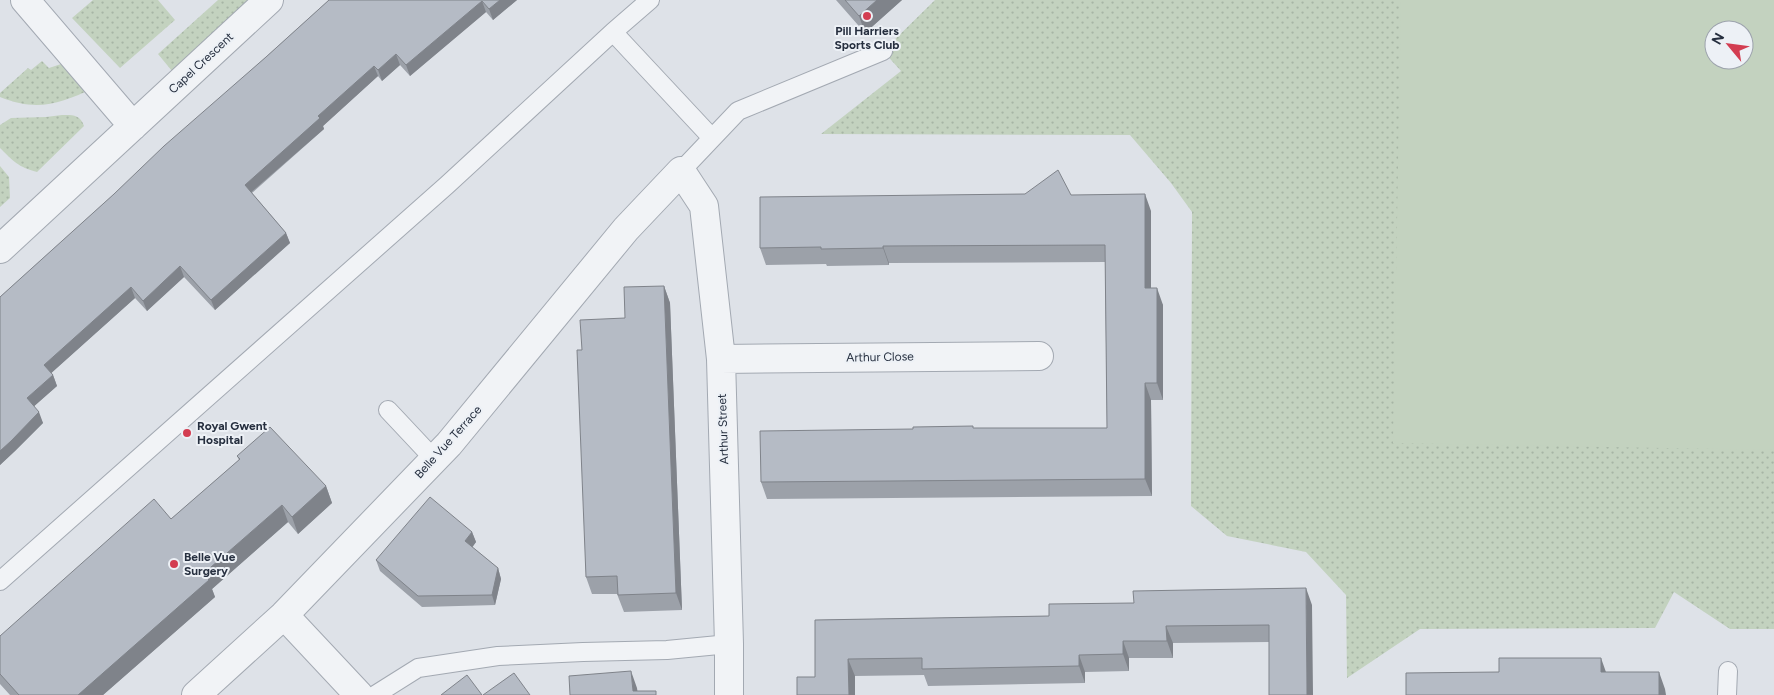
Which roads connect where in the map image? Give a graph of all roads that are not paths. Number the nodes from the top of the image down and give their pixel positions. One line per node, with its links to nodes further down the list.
1 (25, 0): 6 (street)
2 (269, 0): 6 (street, Capel Crescent)
3 (650, 0): 4 (lane)
4 (612, 32): 7 (lane); 14 (lane)
5 (884, 51): 7 (lane)
6 (133, 126): 9 (street, Capel Crescent)
7 (712, 138): 8 (lane)
8 (680, 171): 11 (street, Arthur Street); 13 (street, Belle Vue Terrace)
9 (0, 249)
10 (1040, 356): 11 (street, Arthur Close)
11 (721, 359): 16 (street, Arthur Street)
12 (388, 410): 13 (lane)
13 (434, 460): 15 (street, Belle Vue Terrace)
14 (0, 581)
15 (284, 615): 18 (street, Belle Vue Terrace); 19 (street)
16 (729, 644): 20 (lane); 21 (street, Arthur Street)
17 (1728, 671): 22 (lane)
18 (196, 695)
19 (359, 695)
20 (376, 695)
21 (729, 695)
22 (1727, 695)

